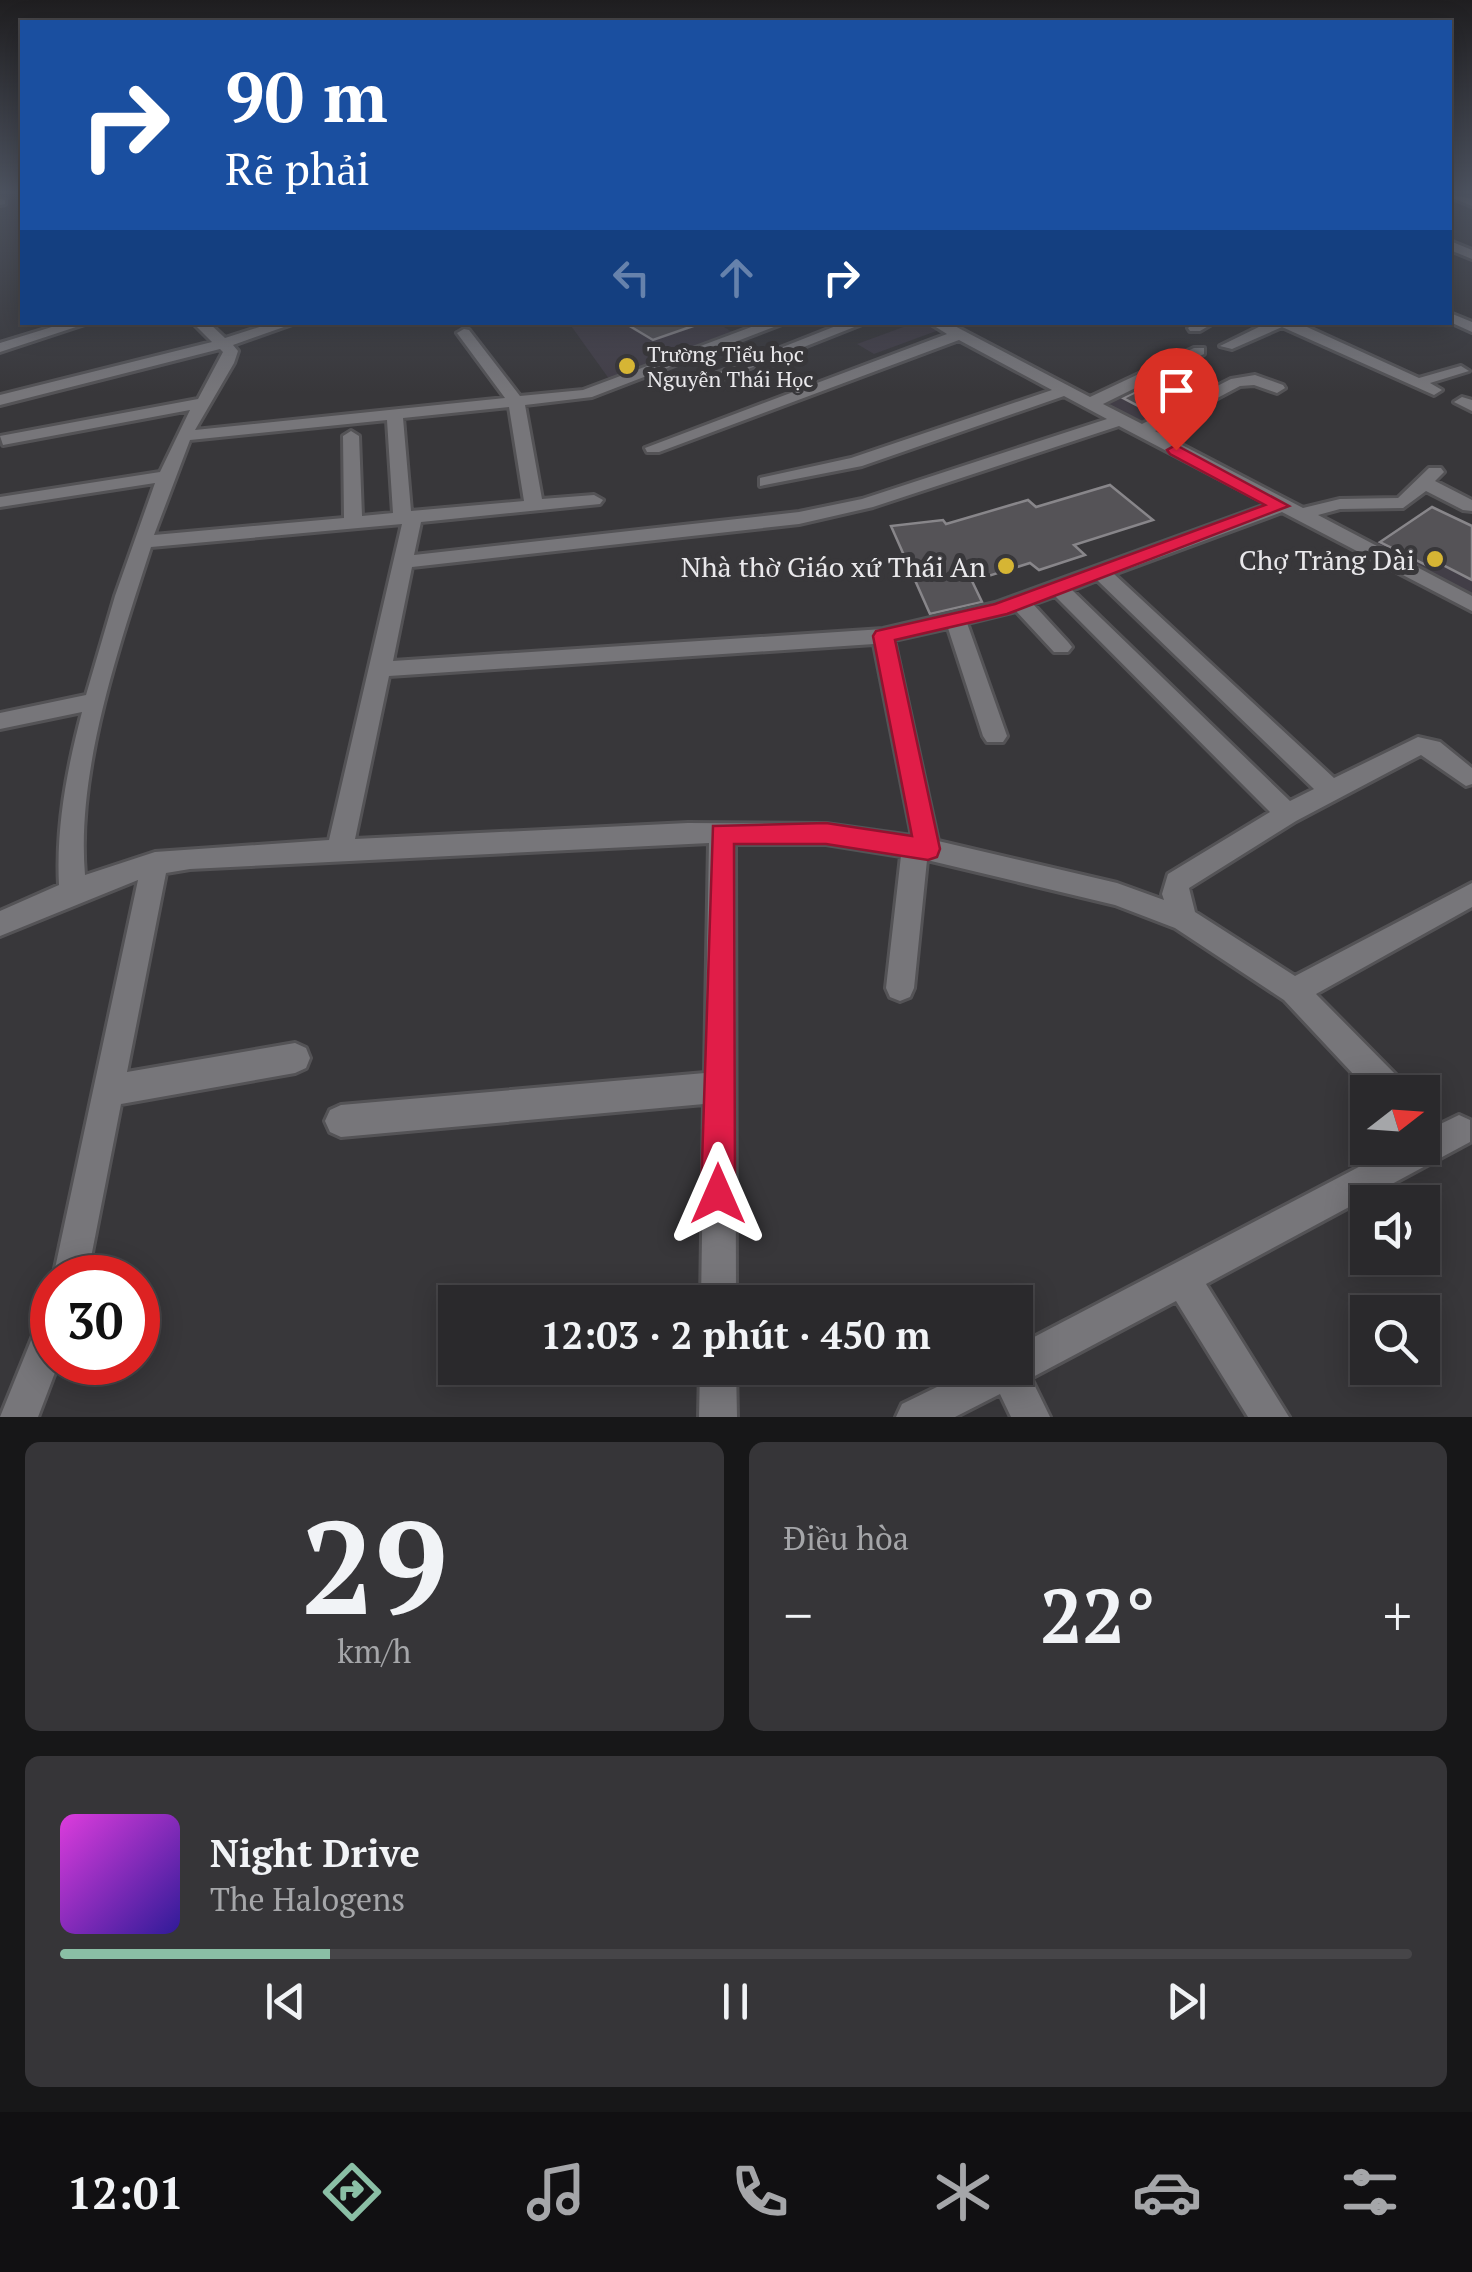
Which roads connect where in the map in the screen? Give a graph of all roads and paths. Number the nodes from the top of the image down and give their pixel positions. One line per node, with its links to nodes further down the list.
1 (74, 325): 13 (street)
2 (203, 325): 11 (street)
3 (772, 325): 20 (street)
4 (852, 325): 16 (street)
5 (940, 325): 10 (street)
6 (1275, 325): 12 (street)
7 (1289, 325): 15 (street)
8 (269, 326): 11 (street)
9 (464, 333): 20 (street)
10 (958, 335): 18 (street); 29 (street)
11 (226, 344): 19 (street); 21 (street)
12 (1228, 346)
13 (0, 348)
14 (1200, 350): 22 (street)
15 (1468, 372)
16 (715, 378)
17 (1276, 388): 25 (street)
18 (1064, 391): 22 (street); 31 (street)
19 (0, 400)
20 (516, 402): 23 (street); 34 (street)
21 (204, 403): 26 (street); 28 (street)
22 (1089, 404): 24 (street)
23 (394, 414): 26 (street); 37 (street)
24 (1120, 420): 25 (street); 40 (street)
25 (1141, 432): 36 (street)
26 (183, 436): 30 (street)
27 (351, 436): 38 (street)
28 (3, 440)
29 (653, 448)
30 (170, 476): 33 (street); 39 (street)
31 (766, 482)
32 (594, 500): 34 (street)
33 (0, 502)
34 (534, 506): 37 (street)
35 (1468, 506): 36 (street)
36 (1288, 510): 41 (street); 44 (street)
37 (407, 517): 38 (street); 40 (street)
38 (353, 523): 39 (street)
39 (145, 542): 49 (street)
40 (404, 562): 48 (street)
41 (1099, 571): 42 (street); 53 (street)
42 (1058, 587): 43 (street); 54 (street)
43 (1019, 602): 45 (street); 47 (street)
44 (1472, 604)
45 (956, 622): 46 (street); 51 (street)
46 (883, 636): 48 (street); 56 (street)
47 (1061, 647)
48 (380, 669): 57 (street)
49 (98, 701): 50 (street); 59 (street)
50 (0, 722)
51 (995, 736)
52 (1466, 776): 53 (street)
53 (1331, 790): 54 (street)
54 (1286, 814): 61 (street)
55 (722, 833): 56 (street); 57 (street); 67 (street)
56 (921, 848): 61 (street); 63 (street)
57 (340, 850): 58 (street)
58 (155, 863): 59 (street); 68 (street)
59 (73, 891): 62 (street)
60 (1472, 894): 64 (street)
61 (1185, 920): 64 (street)
62 (0, 924)
63 (900, 988)
64 (1294, 990): 66 (street)
65 (295, 1058): 68 (street)
66 (1376, 1075)
67 (718, 1086): 69 (street); 73 (street)
68 (108, 1091): 71 (street)
69 (341, 1121)
70 (1452, 1136): 72 (street)
71 (75, 1255)
72 (1182, 1280): 74 (street); 83 (street)
73 (718, 1285)
74 (1033, 1357)
75 (32, 1385): 79 (street)
76 (718, 1385): 80 (street)
77 (978, 1385): 81 (street)
78 (1019, 1385): 82 (street)
79 (19, 1417)
80 (718, 1417)
81 (915, 1417)
82 (1031, 1417)
83 (1270, 1417)

